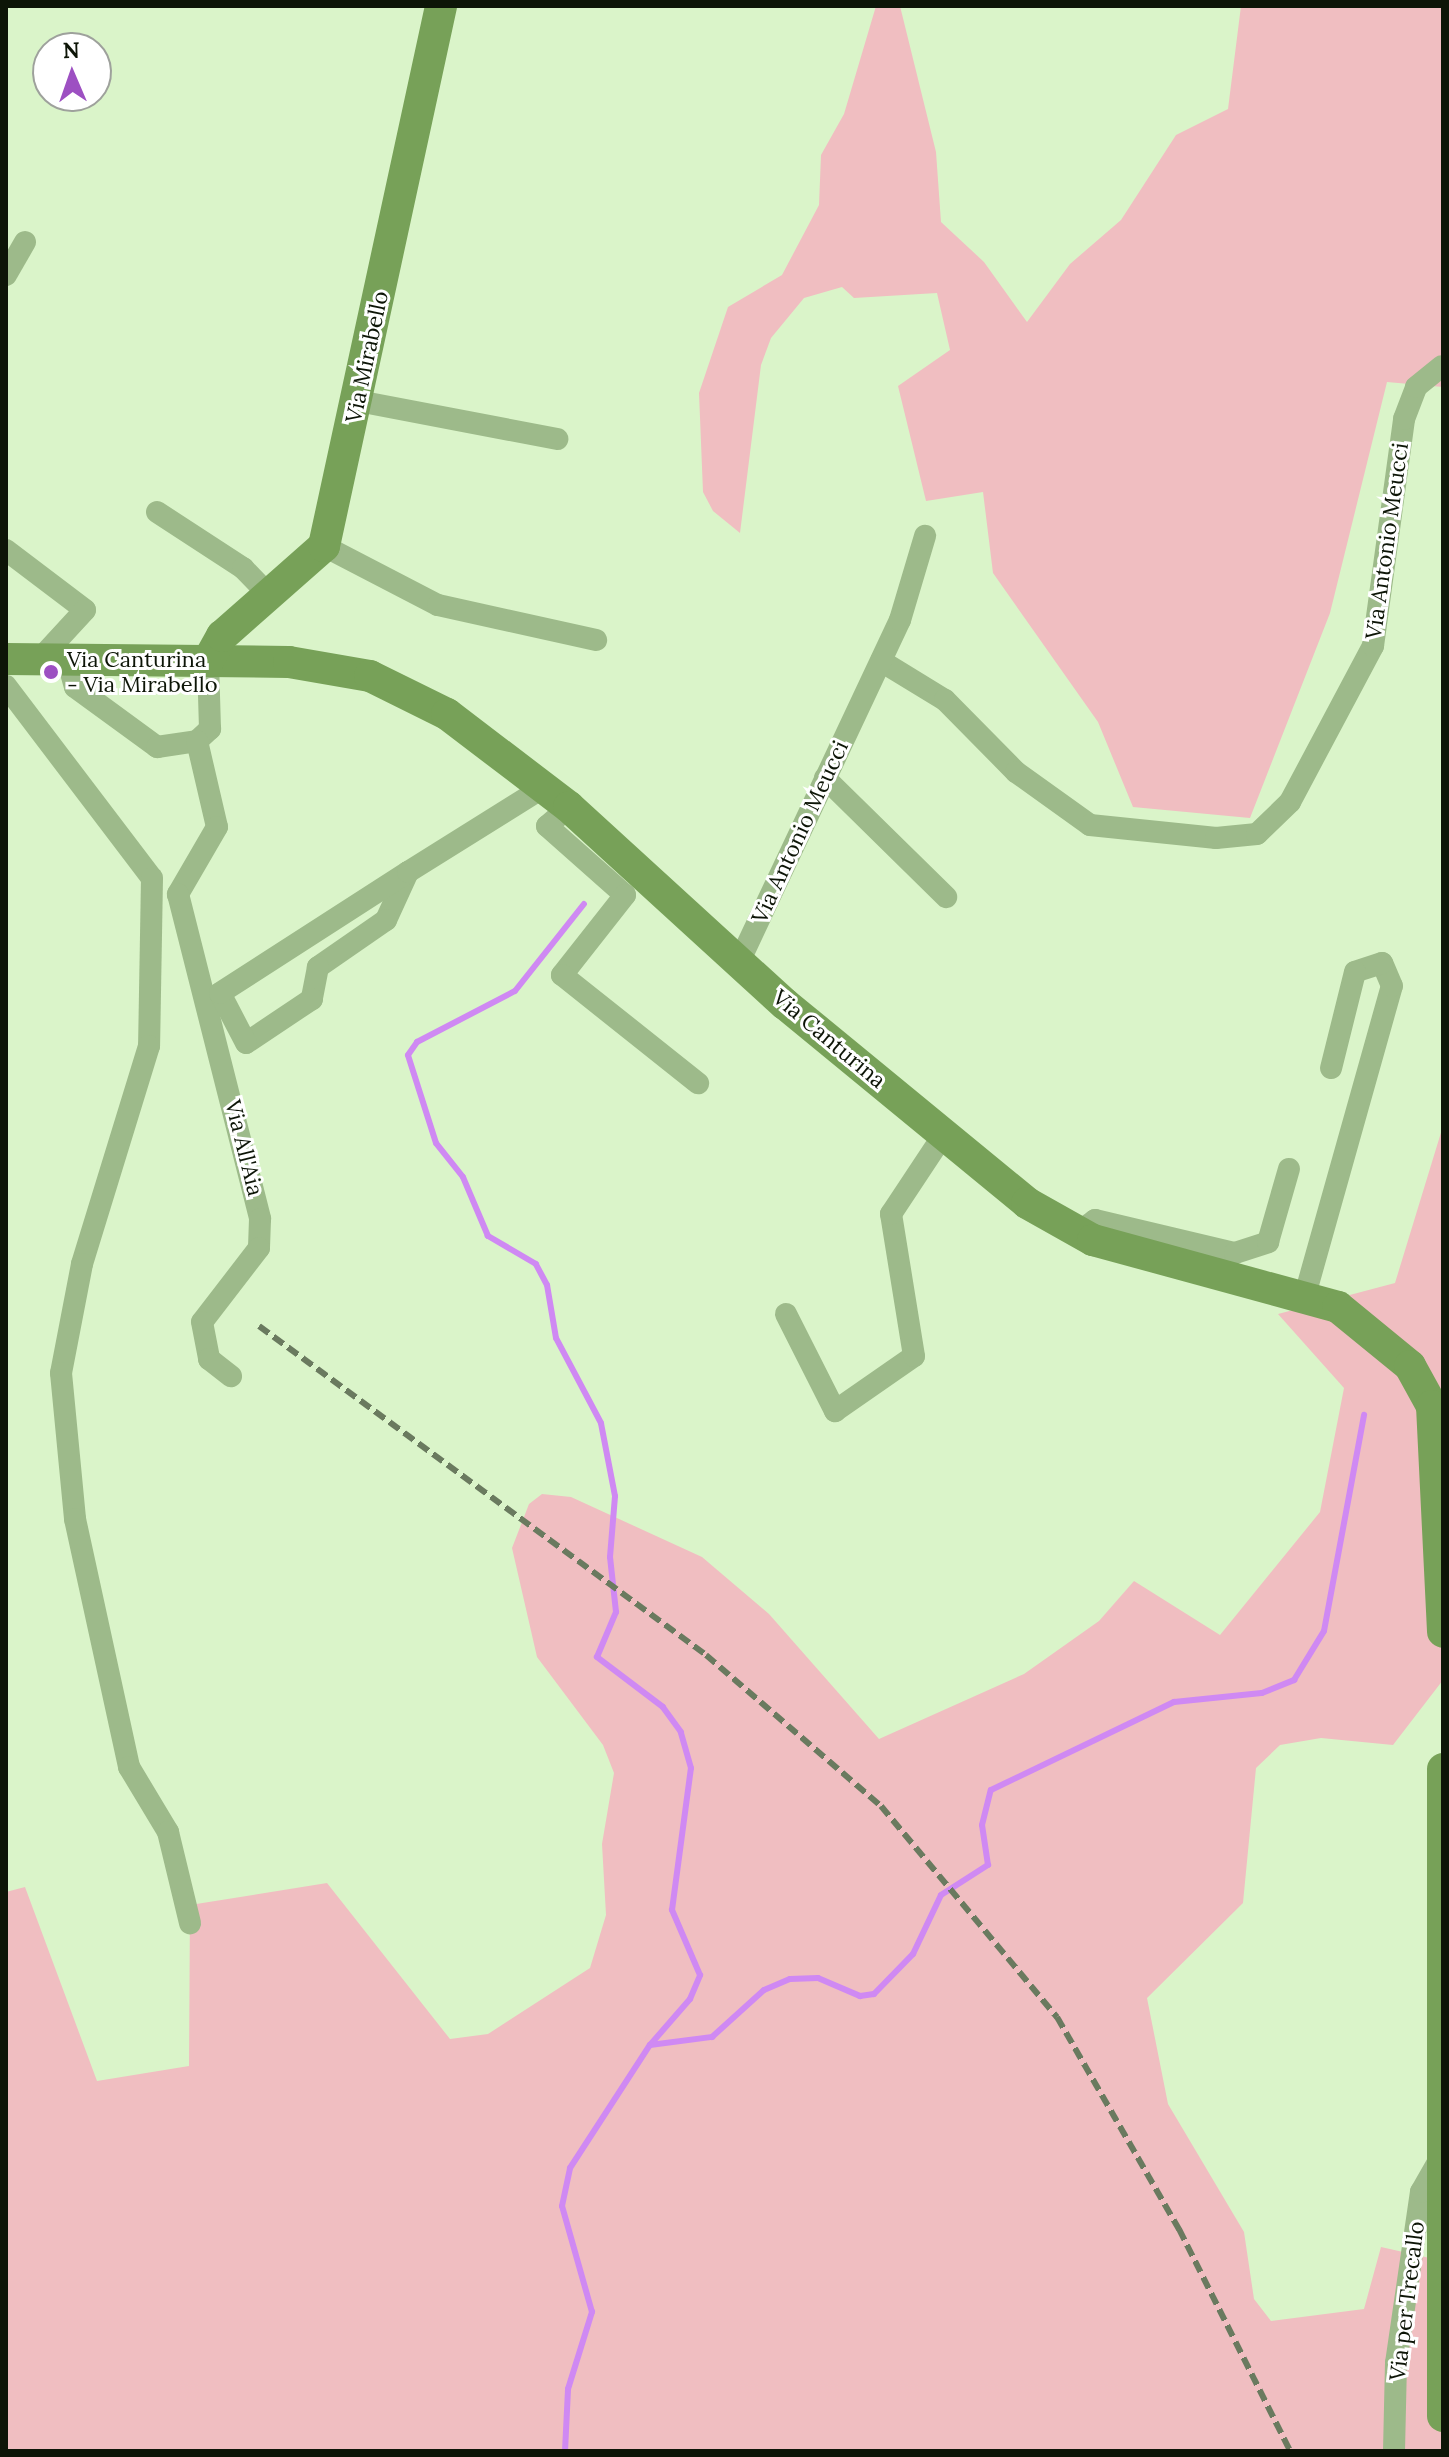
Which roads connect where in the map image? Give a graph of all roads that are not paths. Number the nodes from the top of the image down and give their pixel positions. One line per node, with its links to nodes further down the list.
1 (441, 6): 5 (main road, Via Mirabello)
2 (25, 242): 3 (street)
3 (6, 275)
4 (1442, 366): 16 (street, Via Antonio Meucci)
5 (358, 401): 6 (street); 9 (main road, Via Mirabello)
6 (557, 439)
7 (157, 512): 11 (street)
8 (925, 536): 16 (street, Via Antonio Meucci)
9 (324, 546): 11 (main road); 12 (street)
10 (6, 550): 14 (street)
11 (270, 596): 15 (main road)
12 (596, 640)
13 (6, 659): 14 (main road, Via Canturina)
14 (53, 660): 15 (main road, Via Canturina); 18 (street)
15 (208, 661): 18 (street); 20 (main road, Via Canturina)
16 (881, 661): 19 (street, Via Antonio Meucci)
17 (6, 686): 34 (street)
18 (197, 741): 31 (street, Via All'Aia)
19 (825, 778): 22 (street); 23 (street, Via Antonio Meucci)
20 (556, 797): 21 (street); 23 (main road, Via Canturina); 25 (street)
21 (408, 872): 21 (street)
22 (946, 897)
23 (740, 960): 26 (main road, Via Canturina)
24 (1331, 1068): 29 (street)
25 (698, 1083)
26 (944, 1134): 28 (main road, Via Canturina); 30 (street)
27 (1289, 1169): 28 (street)
28 (1079, 1232): 29 (main road, Via Canturina)
29 (1305, 1295): 32 (main road, Via Canturina)
30 (786, 1314)
31 (231, 1376)
32 (1443, 1632)
33 (1443, 1769): 35 (main road)
34 (190, 1923)
35 (1441, 2156): 36 (main road); 37 (street, Via per Trecallo)
36 (1443, 2416)
37 (1394, 2451)

